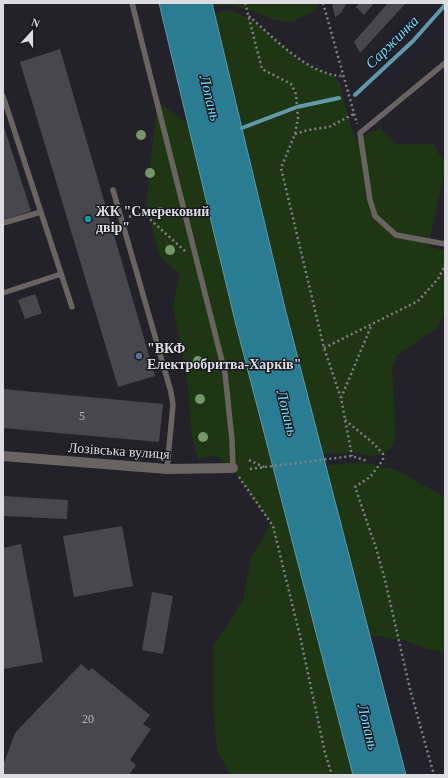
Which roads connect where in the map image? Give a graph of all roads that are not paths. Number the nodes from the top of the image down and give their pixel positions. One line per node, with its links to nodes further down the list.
1 (132, 3): 12 (lane)
2 (445, 63): 7 (lane)
3 (3, 96): 5 (lane)
4 (113, 190): 13 (lane)
5 (40, 212): 6 (lane); 8 (lane)
6 (3, 224)
7 (445, 244)
8 (61, 274): 9 (lane); 10 (lane)
9 (3, 293)
10 (72, 307)
11 (3, 456): 13 (street, Лозівська вулиця)
12 (232, 468): 13 (street, Лозівська вулиця)
13 (167, 469)

